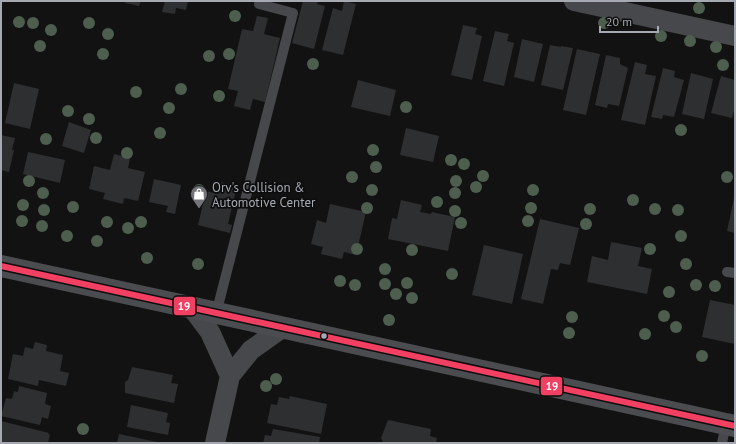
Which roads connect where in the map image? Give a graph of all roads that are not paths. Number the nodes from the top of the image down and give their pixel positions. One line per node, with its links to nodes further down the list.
1 (574, 1): 3 (street)
2 (259, 4): 6 (lane)
3 (735, 36)
4 (1, 266): 5 (main road)
5 (192, 308): 6 (main road); 8 (street)
6 (216, 314): 7 (main road)
7 (282, 328): 8 (street); 9 (main road)
8 (230, 376): 10 (street)
9 (728, 431)
10 (215, 443)

